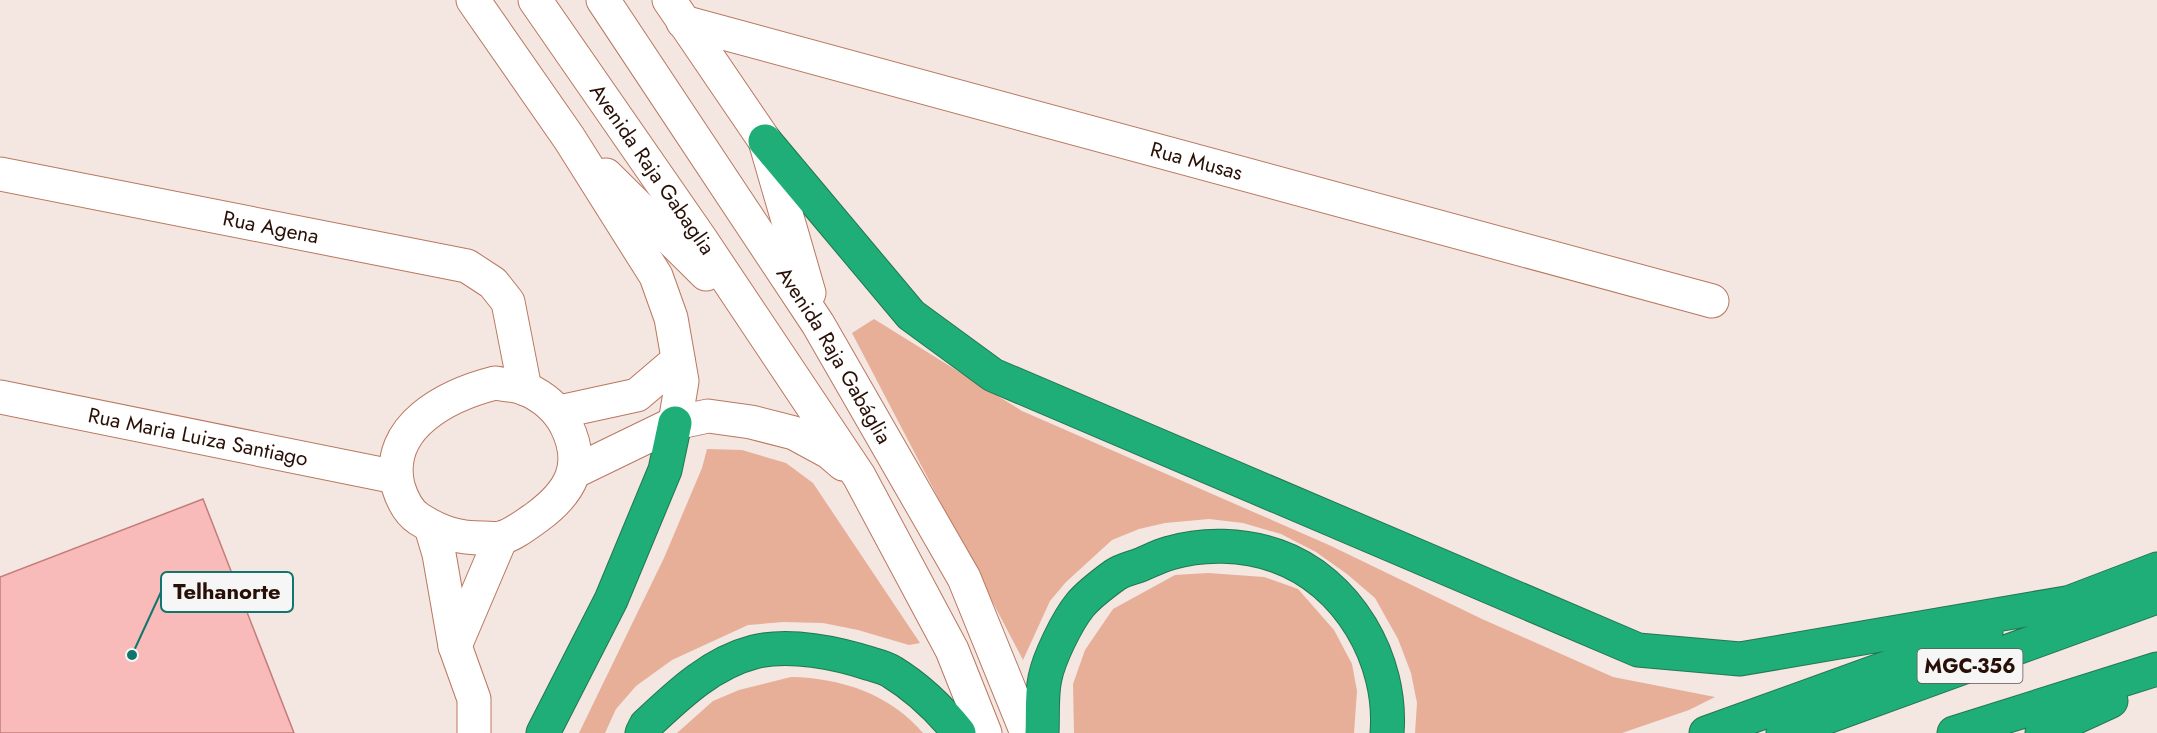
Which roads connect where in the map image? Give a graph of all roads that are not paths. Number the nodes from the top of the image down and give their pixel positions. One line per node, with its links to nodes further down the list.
1 (473, 0): 5 (street)
2 (535, 0): 10 (street, Avenida Raja Gabaglia)
3 (603, 0): 9 (street, Avenida Raja Gabáglia)
4 (676, 11): 6 (street); 8 (street, Rua Musas)
5 (569, 138): 10 (street); 11 (street)
6 (765, 141): 9 (street); 23 (highway)
7 (0, 174): 12 (street, Rua Agena)
8 (1712, 301)
9 (818, 324): 32 (street, Avenida Raja Gabáglia)
10 (768, 340): 17 (street, Avenida Raja Gabáglia)
11 (678, 360): 14 (street); 15 (street)
12 (510, 386): 14 (street); 18 (street)
13 (0, 397): 18 (street, Rua Maria Luiza Santiago)
14 (559, 411): 16 (street)
15 (675, 423): 16 (street); 17 (street); 28 (highway)
16 (574, 472): 20 (street)
17 (859, 476): 31 (street, Avenida Raja Gabáglia)
18 (396, 477): 19 (street)
19 (431, 527): 20 (street); 24 (street)
20 (501, 538): 24 (street)
21 (2157, 569): 23 (highway, MGC-356)
22 (2157, 597): 36 (highway, MGC-356)
23 (2072, 602): 35 (highway, MGC-356)
24 (455, 646): 27 (street)
25 (2157, 669): 37 (highway, MGC-356)
26 (2157, 681): 38 (highway)
27 (474, 733)
28 (543, 733)
29 (642, 733): 30 (highway)
30 (959, 733)
31 (985, 733)
32 (1027, 733)
33 (1042, 733): 34 (highway)
34 (1387, 733)
35 (1706, 733)
36 (1783, 733)
37 (1953, 733)
38 (2042, 733)

